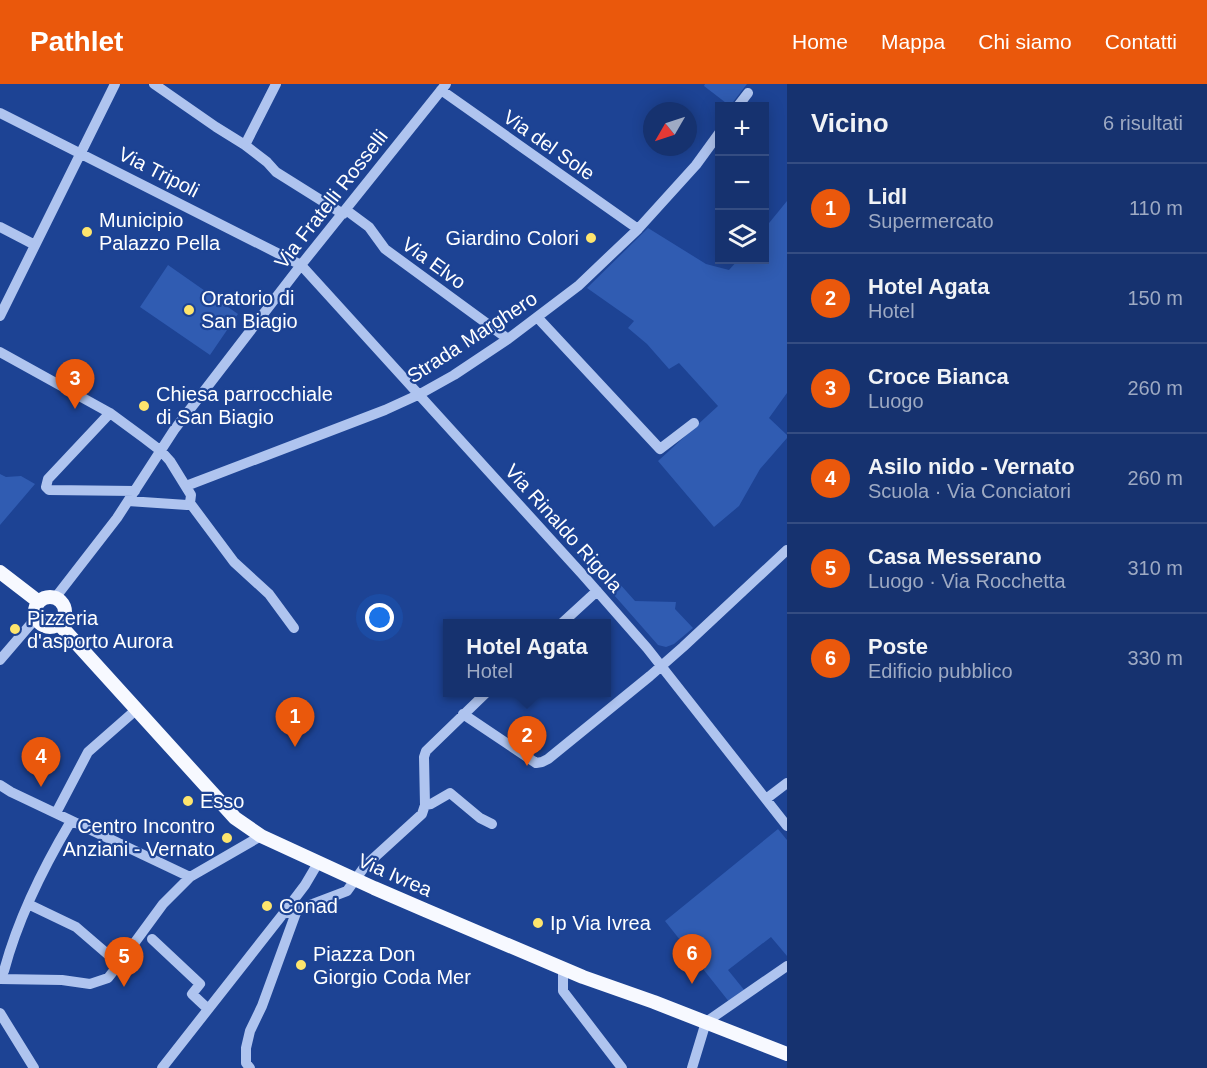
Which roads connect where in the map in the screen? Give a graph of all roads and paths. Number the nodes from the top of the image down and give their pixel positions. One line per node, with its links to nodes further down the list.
1 (115, 84): 10 (street)
2 (153, 84): 9 (street, Via Elvo)
3 (276, 84): 9 (street)
4 (443, 87): 11 (street, Via Fratelli Rosselli); 13 (street, Via del Sole)
5 (748, 93): 6 (street)
6 (741, 102)
7 (0, 113): 10 (street, Via Tripoli)
8 (715, 139): 13 (street, Strada Marghero)
9 (246, 145): 11 (street, Via Elvo)
10 (81, 153): 14 (street); 15 (street, Via Tripoli)
11 (344, 212): 15 (street, Via Fratelli Rosselli); 18 (street, Via Elvo)
12 (0, 227): 14 (street)
13 (638, 229): 17 (street, Strada Marghero)
14 (35, 245): 16 (street)
15 (301, 265): 20 (street, Via Rinaldo Rigola); 23 (street, Via Fratelli Rosselli)
16 (0, 316)
17 (537, 317): 18 (street, Strada Marghero); 22 (street)
18 (508, 339): 20 (street, Strada Marghero)
19 (0, 352): 21 (street)
20 (420, 394): 24 (street, Strada Marghero); 30 (street, Via Rinaldo Rigola)
21 (110, 413): 23 (street); 25 (street)
22 (694, 423)
23 (161, 451): 24 (street); 25 (street, Via Fratelli Rosselli)
24 (186, 486): 27 (street)
25 (135, 491): 26 (street, Via Fratelli Rosselli)
26 (128, 501): 27 (street); 31 (street, Via Fratelli Rosselli)
27 (190, 503): 36 (street)
28 (787, 550): 38 (street)
29 (0, 572): 32 (main road)
30 (597, 591): 34 (street); 38 (street, Via Rinaldo Rigola)
31 (55, 598): 32 (main road); 35 (main road)
32 (39, 602): 33 (main road)
33 (36, 618): 35 (main road); 37 (street)
34 (566, 619)
35 (59, 624): 40 (main road, Via Ivrea)
36 (294, 628)
37 (0, 660)
38 (662, 665): 41 (street); 44 (street, Via Rinaldo Rigola)
39 (483, 697): 41 (street)
40 (137, 709): 46 (street); 50 (main road, Via Ivrea)
41 (464, 714): 45 (street)
42 (787, 783): 44 (street)
43 (0, 785): 46 (street)
44 (766, 799): 49 (street, Via Rinaldo Rigola)
45 (425, 805): 48 (street); 53 (street)
46 (56, 813): 47 (street)
47 (71, 821): 52 (street); 55 (street)
48 (492, 824)
49 (787, 826)
50 (261, 836): 51 (main road, Via Ivrea); 52 (street)
51 (318, 862): 53 (main road, Via Ivrea); 54 (street)
52 (190, 877): 58 (street)
53 (355, 880): 56 (street); 61 (main road, Via Ivrea)
54 (305, 885): 56 (street); 57 (street)
55 (28, 904): 59 (street); 62 (street)
56 (302, 908): 57 (street); 69 (street)
57 (283, 914): 63 (street)
58 (147, 934): 59 (street); 63 (street)
59 (119, 964): 62 (street)
60 (787, 966): 65 (street)
61 (563, 969): 65 (main road, Via Ivrea); 70 (street)
62 (2, 975)
63 (208, 1009): 68 (street)
64 (0, 1012): 67 (street)
65 (706, 1022): 66 (main road, Via Ivrea); 71 (street)
66 (787, 1054)
67 (34, 1068)
68 (162, 1068)
69 (250, 1068)
70 (622, 1068)
71 (692, 1068)

